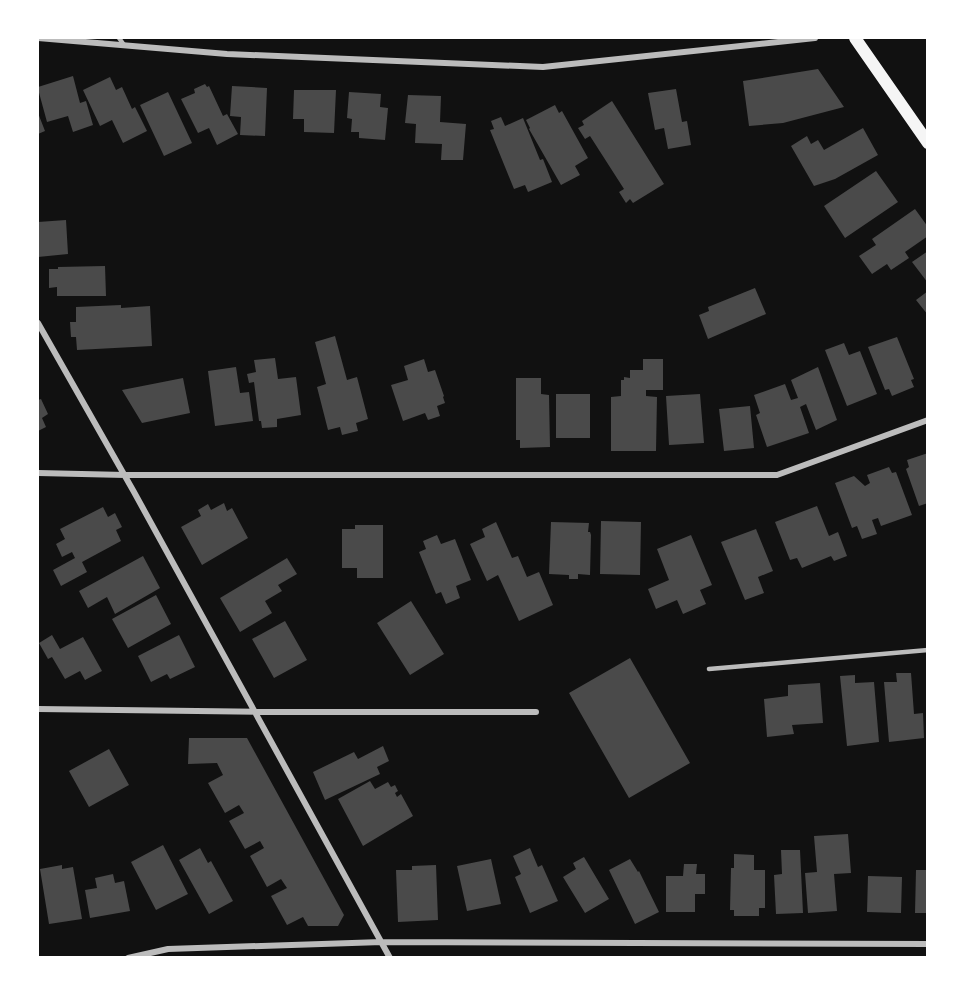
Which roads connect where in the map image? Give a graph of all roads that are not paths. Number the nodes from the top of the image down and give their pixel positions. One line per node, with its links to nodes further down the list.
1 (38, 38): 5 (street)
2 (119, 38): 5 (lane)
3 (815, 38): 5 (street)
4 (855, 38): 6 (main road)
5 (124, 45)
6 (927, 143)
7 (38, 322): 10 (street)
8 (927, 420): 10 (street)
9 (38, 472): 10 (street)
10 (125, 475): 14 (street)
11 (927, 650): 12 (lane)
12 (709, 669)
13 (38, 709): 14 (street)
14 (256, 712): 15 (street); 16 (street)
15 (536, 712)
16 (382, 942): 17 (street); 18 (street); 19 (street)
17 (927, 944)
18 (128, 957)
19 (390, 957)

